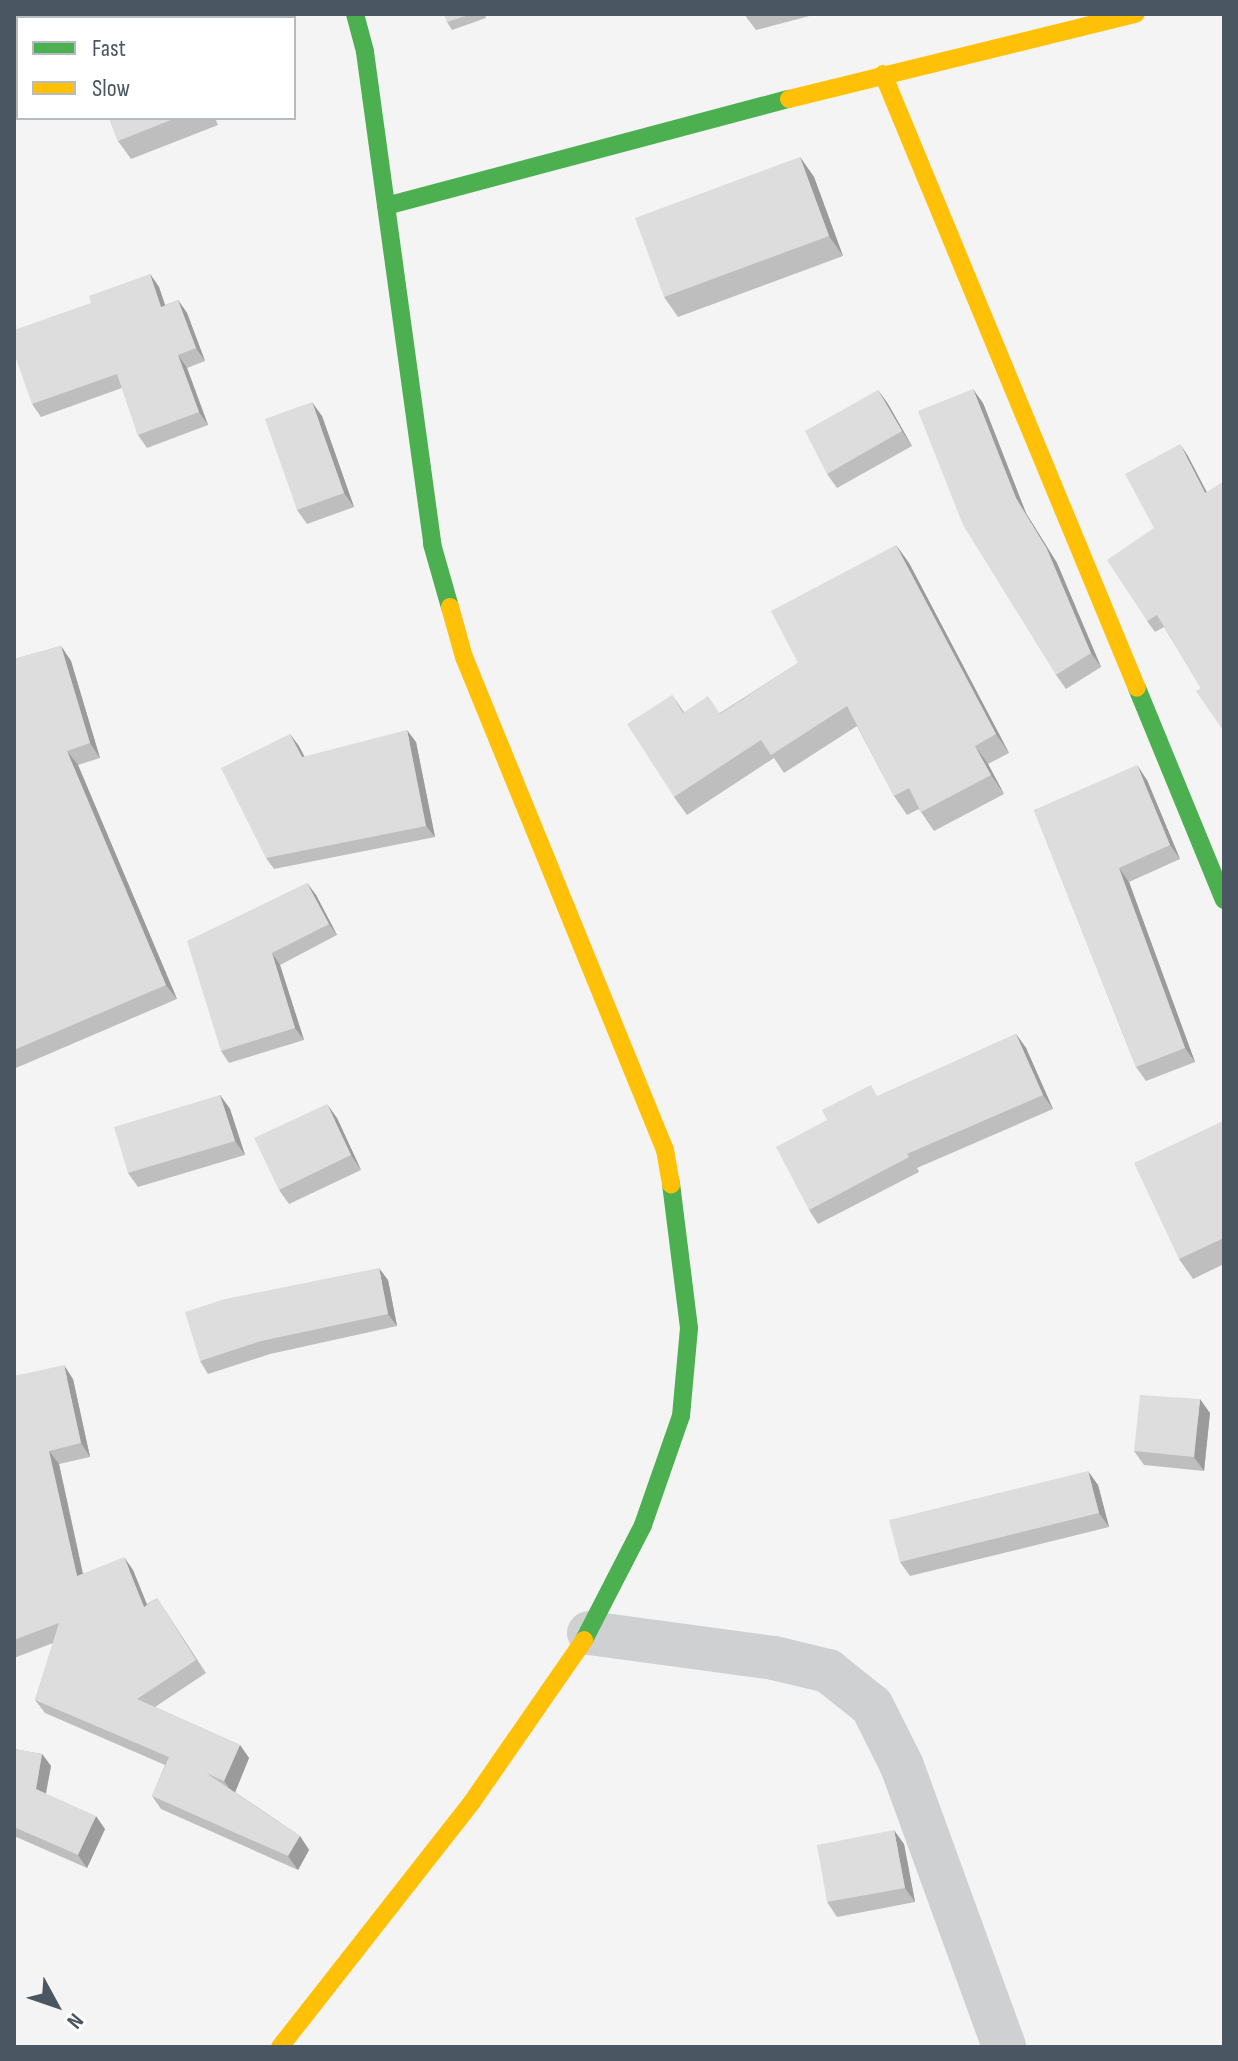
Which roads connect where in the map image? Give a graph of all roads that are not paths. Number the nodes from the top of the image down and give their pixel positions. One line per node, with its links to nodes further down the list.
1 (355, 14): 4 (street)
2 (1136, 14): 3 (street)
3 (883, 74): 4 (street); 5 (street)
4 (386, 206): 6 (street)
5 (1224, 900)
6 (589, 1633): 7 (street); 8 (street)
7 (280, 2047)
8 (1004, 2047)

